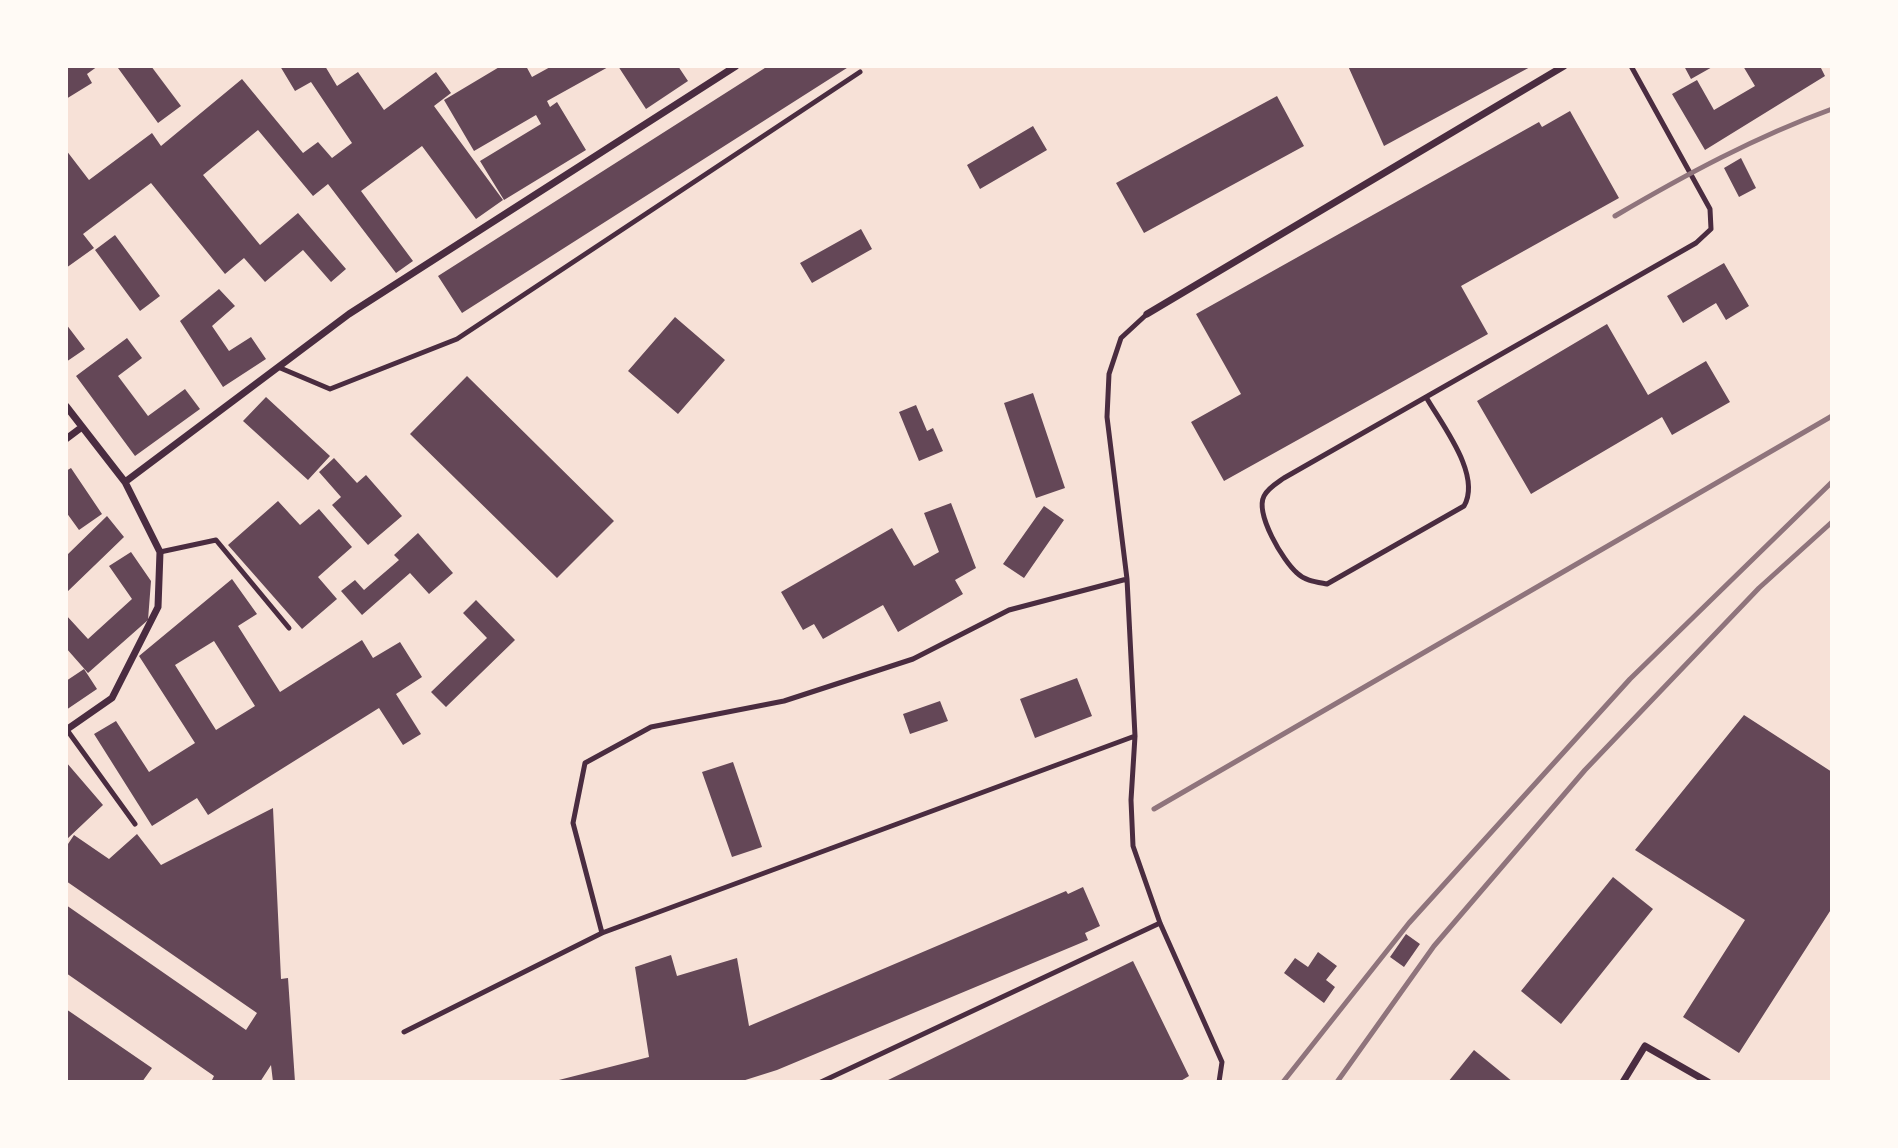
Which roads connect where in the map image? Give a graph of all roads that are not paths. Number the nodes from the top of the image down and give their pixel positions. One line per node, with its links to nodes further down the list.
1 (736, 66): 6 (street)
2 (1564, 66): 5 (street)
3 (1631, 66): 7 (lane)
4 (860, 72): 6 (lane)
5 (1147, 314): 13 (lane)
6 (278, 367): 11 (street)
7 (1426, 397): 7 (lane)
8 (66, 406): 9 (street)
9 (82, 426): 10 (street); 11 (street)
10 (66, 439)
11 (125, 482): 12 (street)
12 (160, 552): 14 (lane); 15 (street)
13 (1126, 579): 16 (lane); 19 (lane)
14 (289, 628)
15 (67, 730): 17 (lane)
16 (1135, 736): 18 (lane); 19 (lane)
17 (135, 824)
18 (1160, 923): 21 (lane); 22 (lane)
19 (602, 933): 20 (lane)
20 (404, 1032)
21 (821, 1082)
22 (1220, 1082)
23 (1623, 1082): 24 (street)
24 (1708, 1082)

